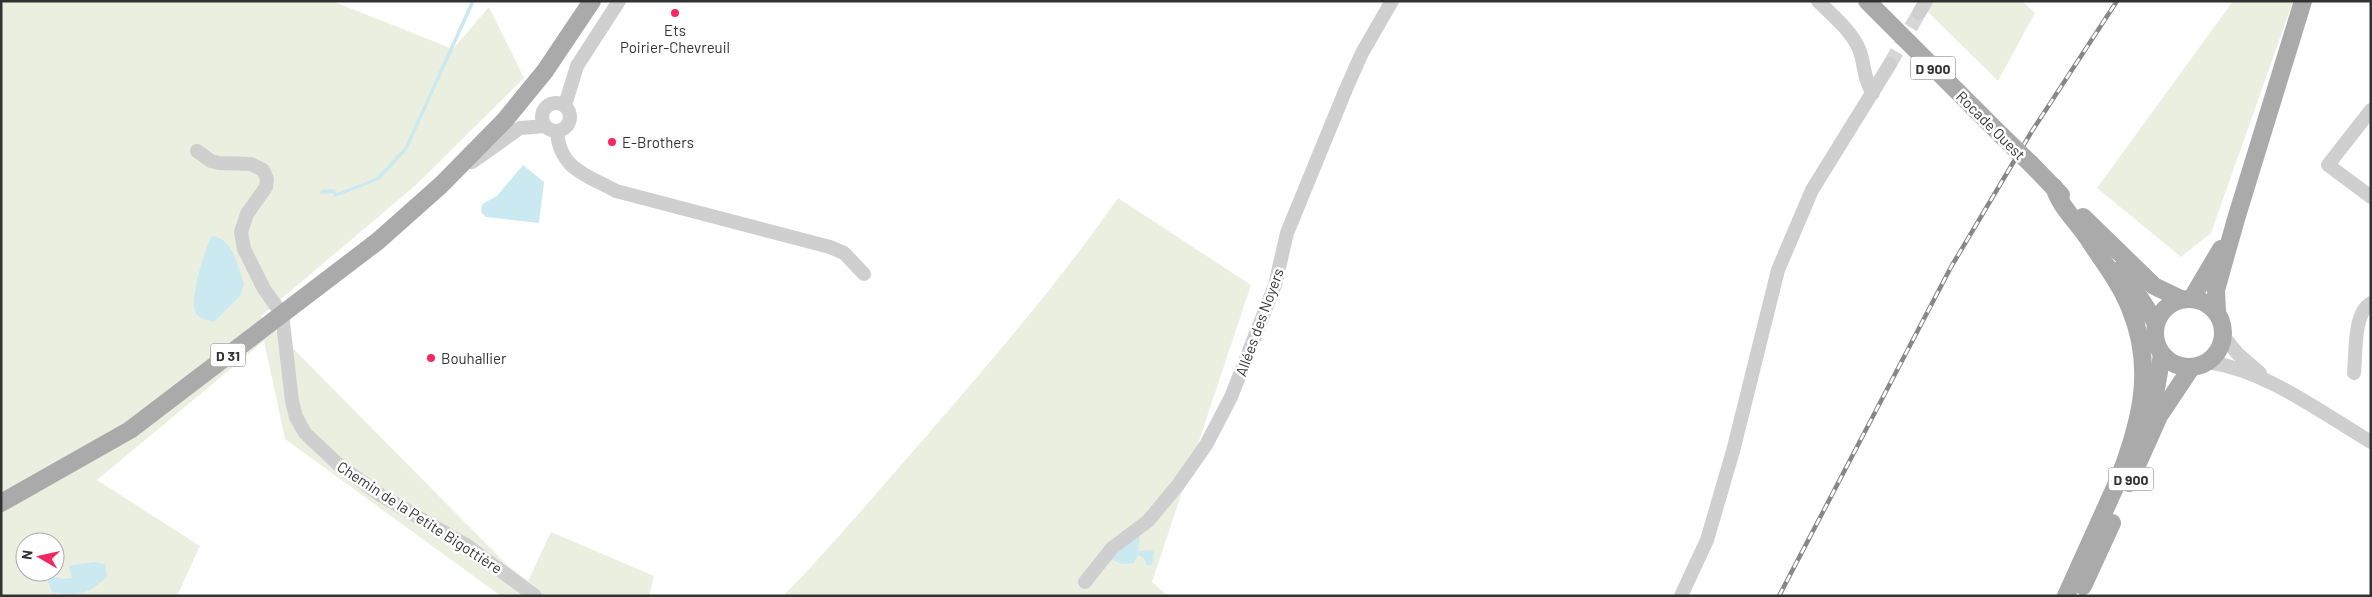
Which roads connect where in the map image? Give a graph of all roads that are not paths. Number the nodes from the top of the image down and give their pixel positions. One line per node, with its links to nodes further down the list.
1 (592, 1): 13 (main road, D 31)
2 (619, 1): 9 (street)
3 (1392, 1): 33 (street, Allées des Noyers)
4 (1818, 1): 8 (street)
5 (1866, 1): 14 (main road, Rocade Ouest / D 900, bridge)
6 (2303, 1): 16 (main road)
7 (1890, 64): 8 (street)
8 (1873, 93): 35 (street)
9 (565, 105): 11 (street); 11 (street)
10 (2371, 110): 15 (street)
11 (551, 128): 13 (street); 18 (street)
12 (197, 151): 22 (street, Chemin de la Petite Bigottière)
13 (441, 185): 22 (main road, D 31)
14 (2054, 187): 17 (main road, Rocade Ouest / D 900); 31 (main road)
15 (2371, 197)
16 (2236, 220): 19 (main road); 21 (main road)
17 (2095, 229): 19 (main road, Rocade Ouest / D 900); 23 (main road, Rocade Ouest / D 900)
18 (864, 274)
19 (2187, 299): 21 (main road); 23 (main road)
20 (2371, 303): 28 (street)
21 (2217, 312): 24 (main road)
22 (282, 314): 32 (main road, D 31); 34 (street, Chemin de la Petite Bigottière)
23 (2156, 323): 25 (main road)
24 (2224, 336): 26 (main road); 29 (street)
25 (2162, 355): 27 (main road); 31 (main road, D 900)
26 (2208, 362): 27 (main road); 29 (street)
27 (2191, 368): 37 (main road, D 900)
28 (2354, 373)
29 (2272, 383): 30 (street)
30 (2371, 442)
31 (2121, 473): 36 (main road, D 900)
32 (1, 503)
33 (1084, 582)
34 (535, 596)
35 (1681, 596)
36 (2066, 596)
37 (2079, 596)

